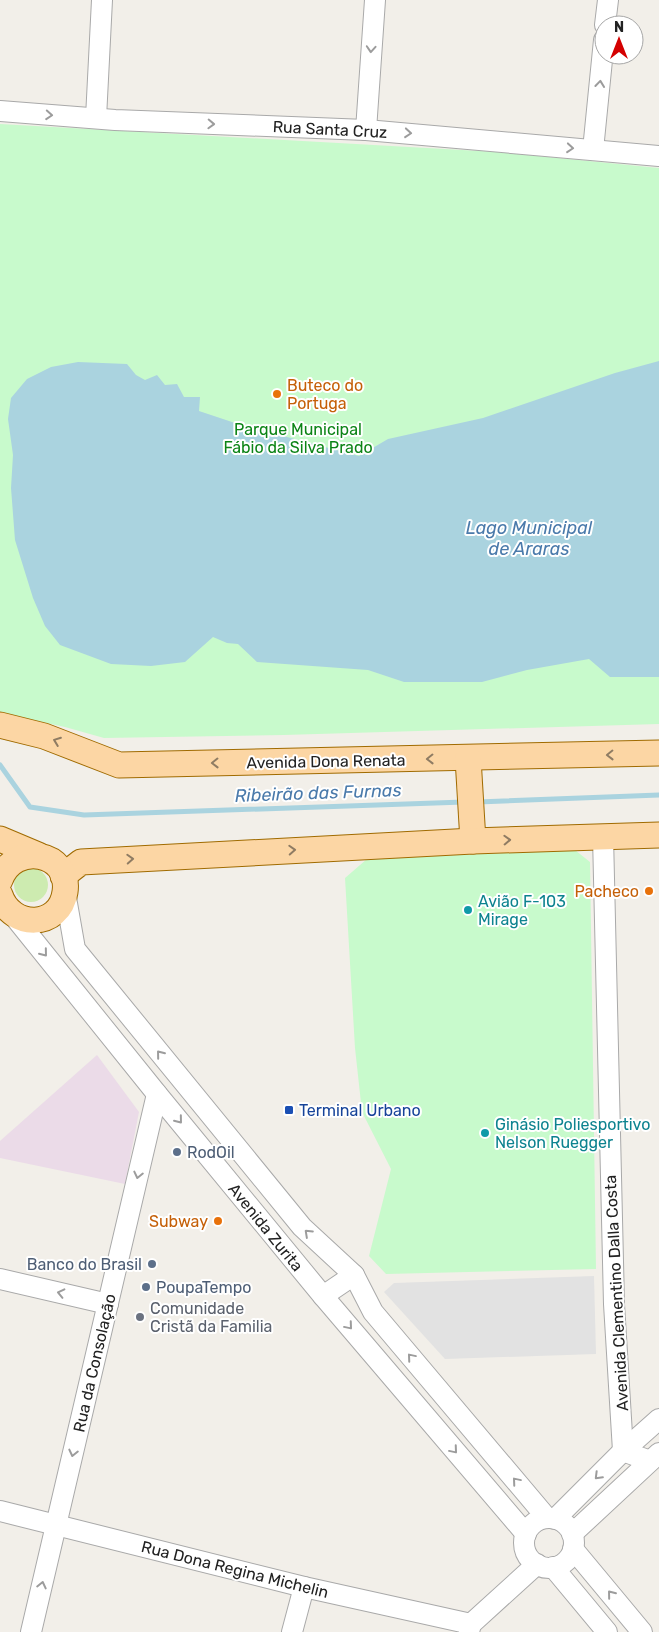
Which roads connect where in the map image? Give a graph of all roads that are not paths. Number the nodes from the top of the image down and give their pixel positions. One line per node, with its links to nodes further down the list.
1 (102, 0): 7 (street)
2 (375, 0): 8 (street, one-way to 8)
3 (608, 0): 4 (street)
4 (607, 15)
5 (602, 65): 9 (street, one-way to 5)
6 (0, 112): 7 (street, Rua Santa Cruz, one-way to 7)
7 (96, 118): 8 (street, Rua Santa Cruz, one-way to 8)
8 (366, 130): 9 (street, Rua Santa Cruz, one-way to 9)
9 (593, 150): 10 (street, Rua Santa Cruz)
10 (659, 156)
11 (0, 725): 13 (main road, Avenida Dona Renata, one-way to 11)
12 (659, 753): 13 (main road, Avenida Dona Renata, one-way to 13)
13 (468, 758): 14 (main road)
14 (472, 832): 16 (main road, one-way to 16); 19 (main road, one-way to 14)
15 (659, 834): 16 (main road)
16 (603, 836): 27 (street, Avenida Clementino Dalla Costa)
17 (0, 839): 18 (main road)
18 (38, 855): 19 (main road); 20 (main road)
19 (70, 876): 20 (main road); 22 (street, Avenida Zurita, one-way to 19)
20 (3, 898): 21 (street, Avenida Zurita, one-way to 21)
21 (157, 1094): 24 (street, Avenida Zurita, one-way to 24); 25 (street, Rua da Consolação, one-way to 25)
22 (354, 1275): 24 (street); 30 (street, Avenida Zurita, one-way to 22)
23 (0, 1279): 25 (street, one-way to 23)
24 (323, 1296): 32 (street, Avenida Zurita, one-way to 32)
25 (108, 1304): 31 (street, Rua da Consolação, one-way to 31)
26 (659, 1419): 27 (street)
27 (623, 1451): 28 (street); 30 (street, one-way to 30)
28 (655, 1457): 33 (street)
29 (0, 1511): 31 (street, Rua Dona Regina Michelin)
30 (551, 1518): 32 (street); 33 (street)
31 (56, 1524): 35 (street, Rua Dona Regina Michelin); 37 (street, Rua da Consolação, one-way to 31)
32 (526, 1534): 34 (street)
33 (573, 1541): 34 (street); 40 (street, one-way to 33)
34 (545, 1566): 36 (street); 39 (street)
35 (304, 1587): 36 (street, Rua Dona Regina Michelin); 38 (street)
36 (470, 1628)
37 (31, 1632)
38 (292, 1632)
39 (607, 1632)
40 (642, 1632)

